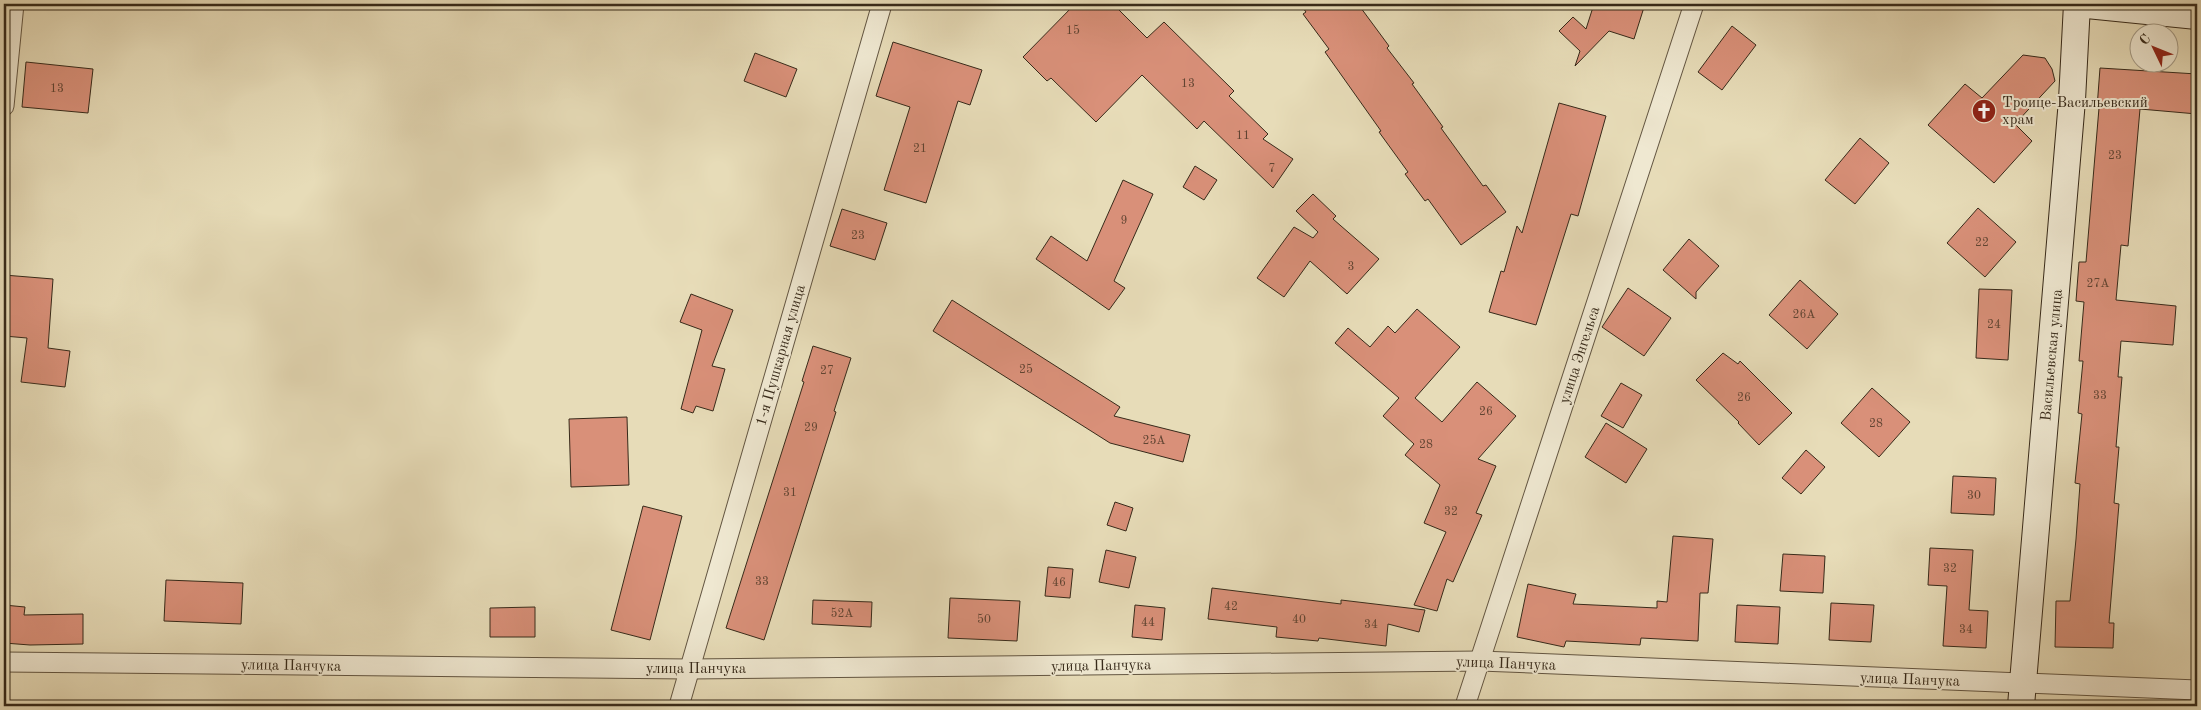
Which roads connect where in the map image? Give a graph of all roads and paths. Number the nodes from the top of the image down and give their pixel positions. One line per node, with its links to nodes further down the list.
1 (14, 4): 6 (street)
2 (882, 4): 9 (street, 1-я Пушкарная улица)
3 (1694, 4): 7 (street, улица Энгельса)
4 (2077, 4): 5 (main road); 11 (main road, Васильевская улица)
5 (2197, 16)
6 (4, 106)
7 (1480, 661): 9 (street, улица Панчука); 11 (street, улица Панчука); 13 (street, улица Энгельса)
8 (4, 662): 9 (street, улица Панчука)
9 (690, 668): 12 (street, 1-я Пушкарная улица)
10 (2197, 690): 11 (street, улица Панчука)
11 (2022, 695)
12 (679, 706)
13 (1465, 706)

